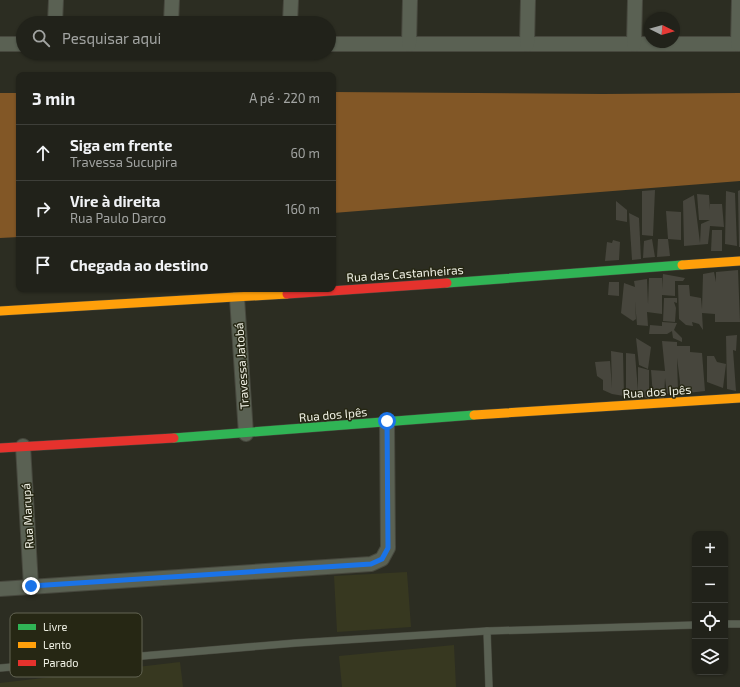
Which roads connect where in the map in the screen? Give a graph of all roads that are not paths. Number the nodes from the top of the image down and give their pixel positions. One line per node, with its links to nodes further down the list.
1 (56, 0): 8 (street)
2 (172, 0): 9 (street)
3 (291, 0): 10 (street)
4 (410, 0): 14 (street)
5 (528, 0): 15 (street)
6 (635, 0): 16 (street)
7 (738, 0): 17 (street)
8 (55, 16)
9 (171, 16)
10 (290, 16)
11 (0, 44): 12 (street)
12 (16, 44)
13 (336, 44): 14 (street)
14 (409, 44): 15 (street)
15 (527, 44): 16 (street)
16 (634, 44): 17 (street)
17 (739, 44)
18 (740, 261): 19 (street, Rua das Castanheiras)
19 (336, 291)
20 (319, 292): 21 (street, Rua das Castanheiras)
21 (237, 298): 22 (street, Rua das Castanheiras); 25 (street, Travessa Jatobá)
22 (0, 311)
23 (740, 398): 24 (street, Rua dos Ipês)
24 (387, 421): 25 (street, Rua dos Ipês); 28 (street)
25 (246, 434): 26 (street, Rua dos Ipês)
26 (24, 446): 27 (street, Rua dos Ipês); 28 (street, Rua Marupá)
27 (0, 448)
28 (31, 586): 29 (street)
29 (0, 589)
30 (728, 624): 31 (lane)
31 (740, 624)
32 (692, 625): 33 (lane)
33 (487, 631): 34 (lane); 37 (lane)
34 (142, 656)
35 (10, 667): 36 (lane)
36 (0, 668)
37 (489, 687)

